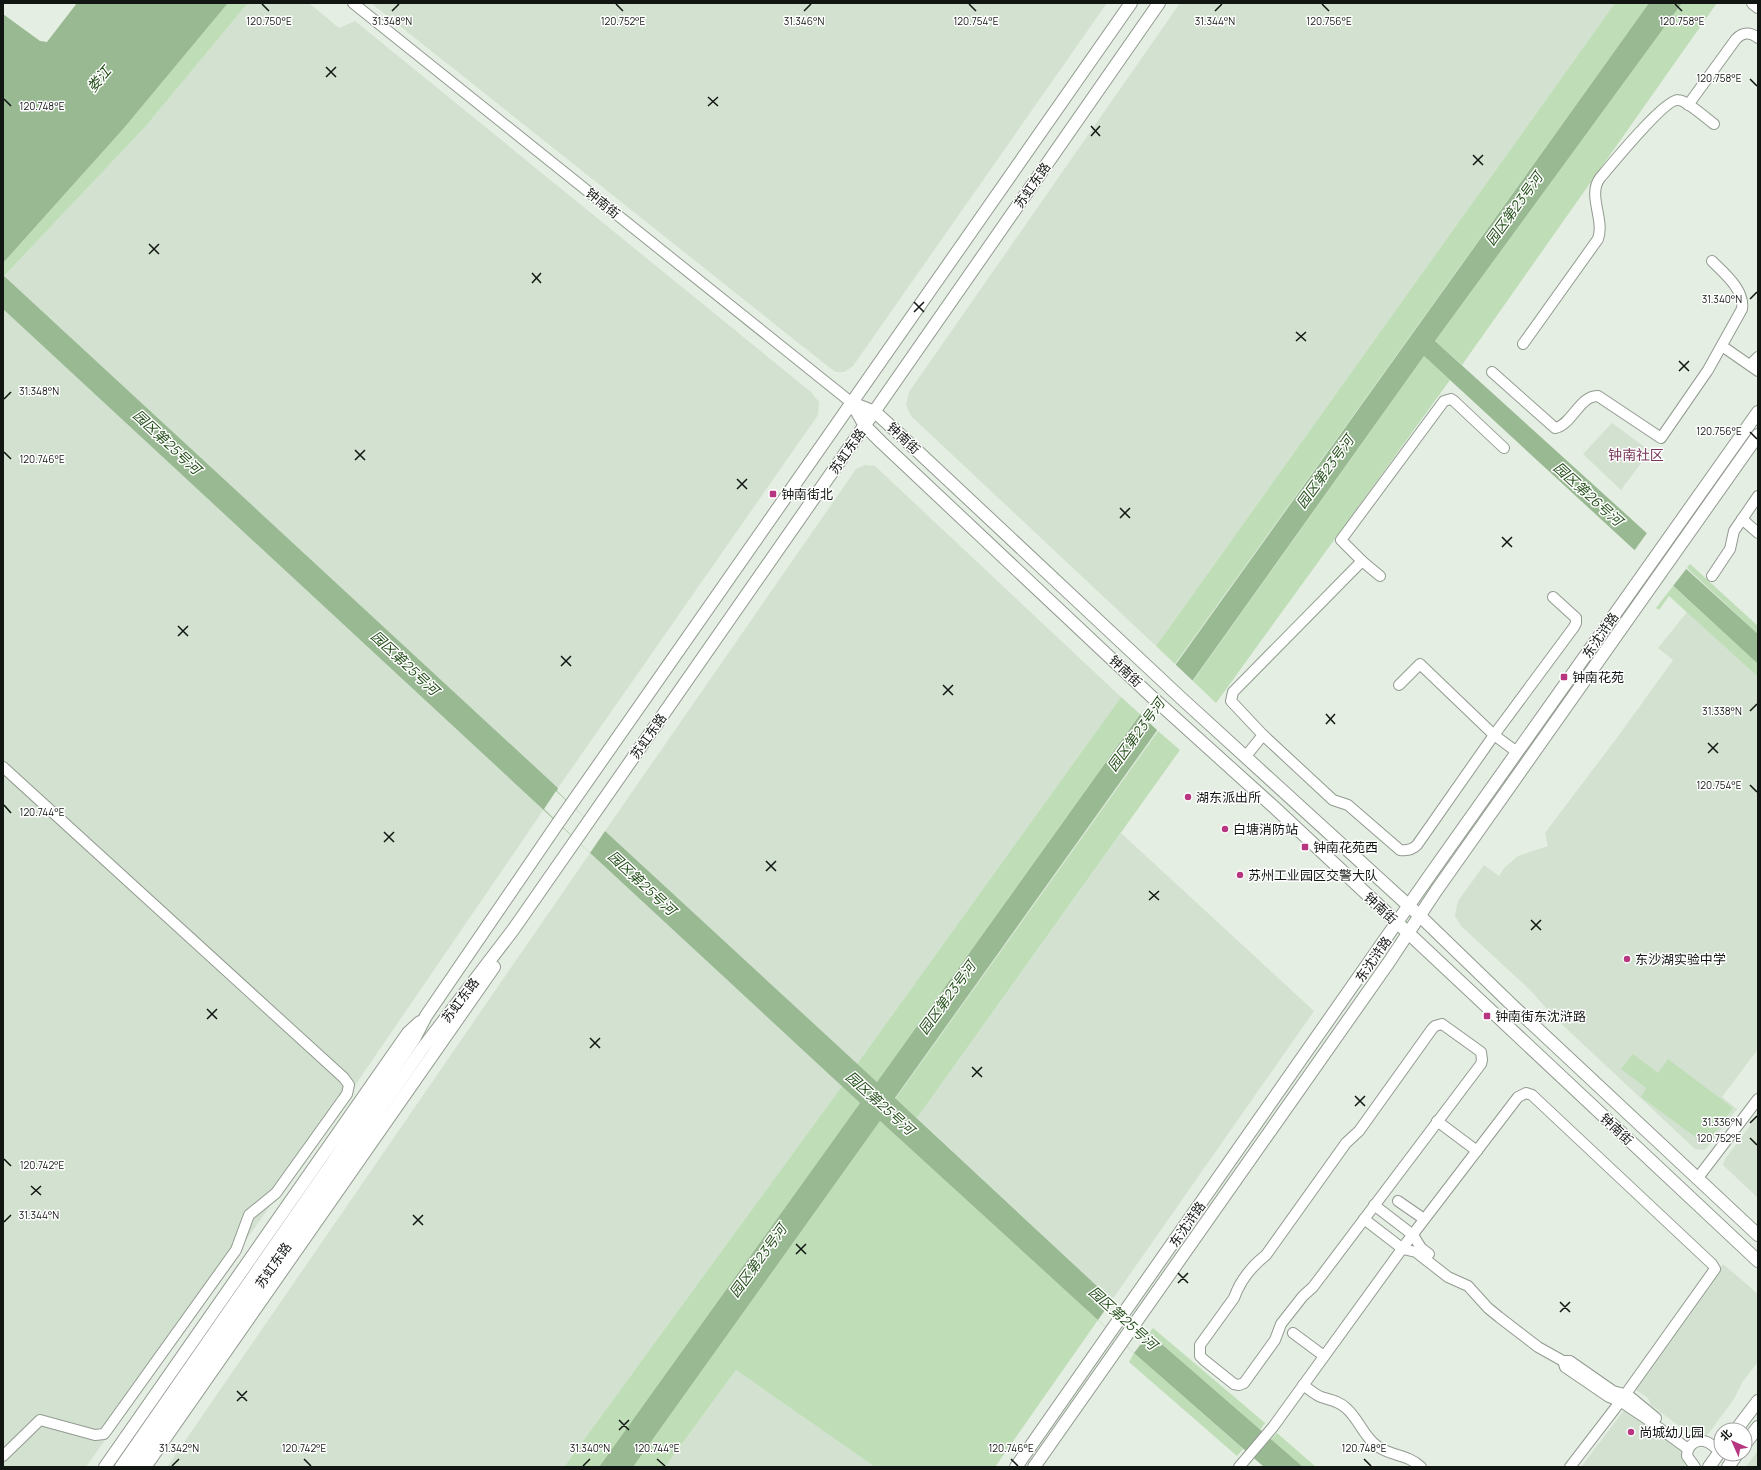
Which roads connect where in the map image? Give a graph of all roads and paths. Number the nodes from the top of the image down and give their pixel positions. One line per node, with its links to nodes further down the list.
1 (353, 3): 15 (street, 钟南街)
2 (1131, 3): 15 (main road, 苏虹东路)
3 (1159, 3): 16 (main road, 苏虹东路)
4 (1753, 3): 5 (main road)
5 (1758, 7)
6 (1758, 38): 7 (street)
7 (1688, 105): 8 (street); 10 (street)
8 (1714, 124)
9 (1712, 261): 11 (street)
10 (1523, 344)
11 (1722, 346): 13 (street); 14 (street)
12 (1758, 357): 13 (street)
13 (1754, 368)
14 (1492, 372)
15 (852, 403): 16 (main road, 钟南街); 18 (main road, 钟南街); 39 (main road, 苏虹东路)
16 (875, 412): 18 (main road, 苏虹东路); 32 (main road, 钟南街)
17 (1758, 412): 31 (main road, 东沈浒路)
18 (865, 426): 36 (main road, 钟南街); 37 (main road, 苏虹东路)
19 (1758, 435): 35 (main road, 东沈浒路)
20 (1504, 448): 24 (street)
21 (1758, 496): 22 (street)
22 (1742, 519): 23 (street); 26 (street)
23 (1758, 533)
24 (1362, 561): 25 (street); 29 (street)
25 (1380, 576)
26 (1712, 576)
27 (1553, 597): 30 (street)
28 (1399, 685): 30 (street)
29 (1263, 735): 30 (street); 32 (street)
30 (1494, 735): 31 (street)
31 (1517, 752): 34 (main road, 东沈浒路)
32 (1246, 756): 34 (main road, 钟南街)
33 (3, 767): 62 (street)
34 (1409, 906): 35 (main road, 钟南街); 36 (main road, 东沈浒路)
35 (1420, 916): 38 (main road, 东沈浒路); 43 (main road, 钟南街)
36 (1397, 923): 38 (main road, 钟南街); 68 (main road, 东沈浒路)
37 (514, 930): 55 (main road, 苏虹东路); 67 (main road)
38 (1408, 933): 51 (main road, 钟南街); 69 (main road, 东沈浒路)
39 (426, 1016): 55 (main road, 苏虹东路); 64 (main road)
40 (1758, 1099): 43 (street)
41 (1437, 1121): 42 (street); 45 (street); 46 (street)
42 (1476, 1151): 47 (street); 57 (street)
43 (1697, 1179): 49 (main road, 钟南街)
44 (1398, 1201): 47 (street)
45 (1374, 1205): 46 (street); 48 (street)
46 (1364, 1220): 50 (street)
47 (1424, 1220): 48 (street)
48 (1413, 1234): 50 (street); 52 (street)
49 (1758, 1235)
50 (1402, 1249): 52 (street); 54 (street)
51 (1758, 1261)
52 (1461, 1281): 57 (street)
53 (1294, 1333): 54 (street)
54 (1324, 1356): 56 (street)
55 (201, 1360): 65 (main road, 苏虹东路); 66 (main road, 苏虹东路)
56 (1303, 1385): 63 (street); 70 (street)
57 (1622, 1398): 60 (street); 71 (street)
58 (1758, 1400): 59 (main road)
59 (1742, 1422)
60 (1690, 1446): 61 (street); 72 (street)
61 (1713, 1446)
62 (3, 1456)
63 (1240, 1465)
64 (106, 1467)
65 (121, 1467)
66 (134, 1467)
67 (145, 1467)
68 (1016, 1467)
69 (1034, 1467)
70 (1420, 1467)
71 (1570, 1467)
72 (1695, 1467)

